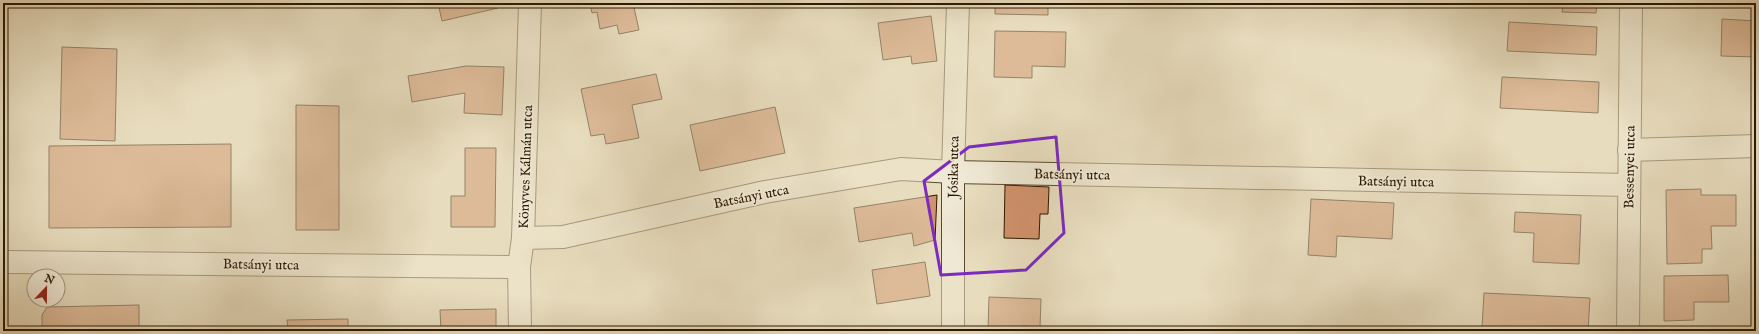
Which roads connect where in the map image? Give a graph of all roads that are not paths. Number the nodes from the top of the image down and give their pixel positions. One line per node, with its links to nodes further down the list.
1 (530, 3): 8 (street, Könyves Kálmán utca)
2 (958, 3): 6 (street, Jósika utca)
3 (1631, 3): 5 (street, Bessenyei utca)
4 (1756, 146): 5 (street)
5 (1629, 150): 7 (street, Bessenyei utca)
6 (953, 172): 7 (street, Batsányi utca); 8 (street, Batsányi utca); 12 (street, Jósika utca)
7 (1629, 185): 13 (street, Bessenyei utca)
8 (523, 238): 10 (street, Könyves Kálmán utca)
9 (3, 262): 10 (street, Batsányi utca)
10 (519, 266): 11 (street, Könyves Kálmán utca)
11 (520, 331)
12 (953, 331)
13 (1628, 331)

